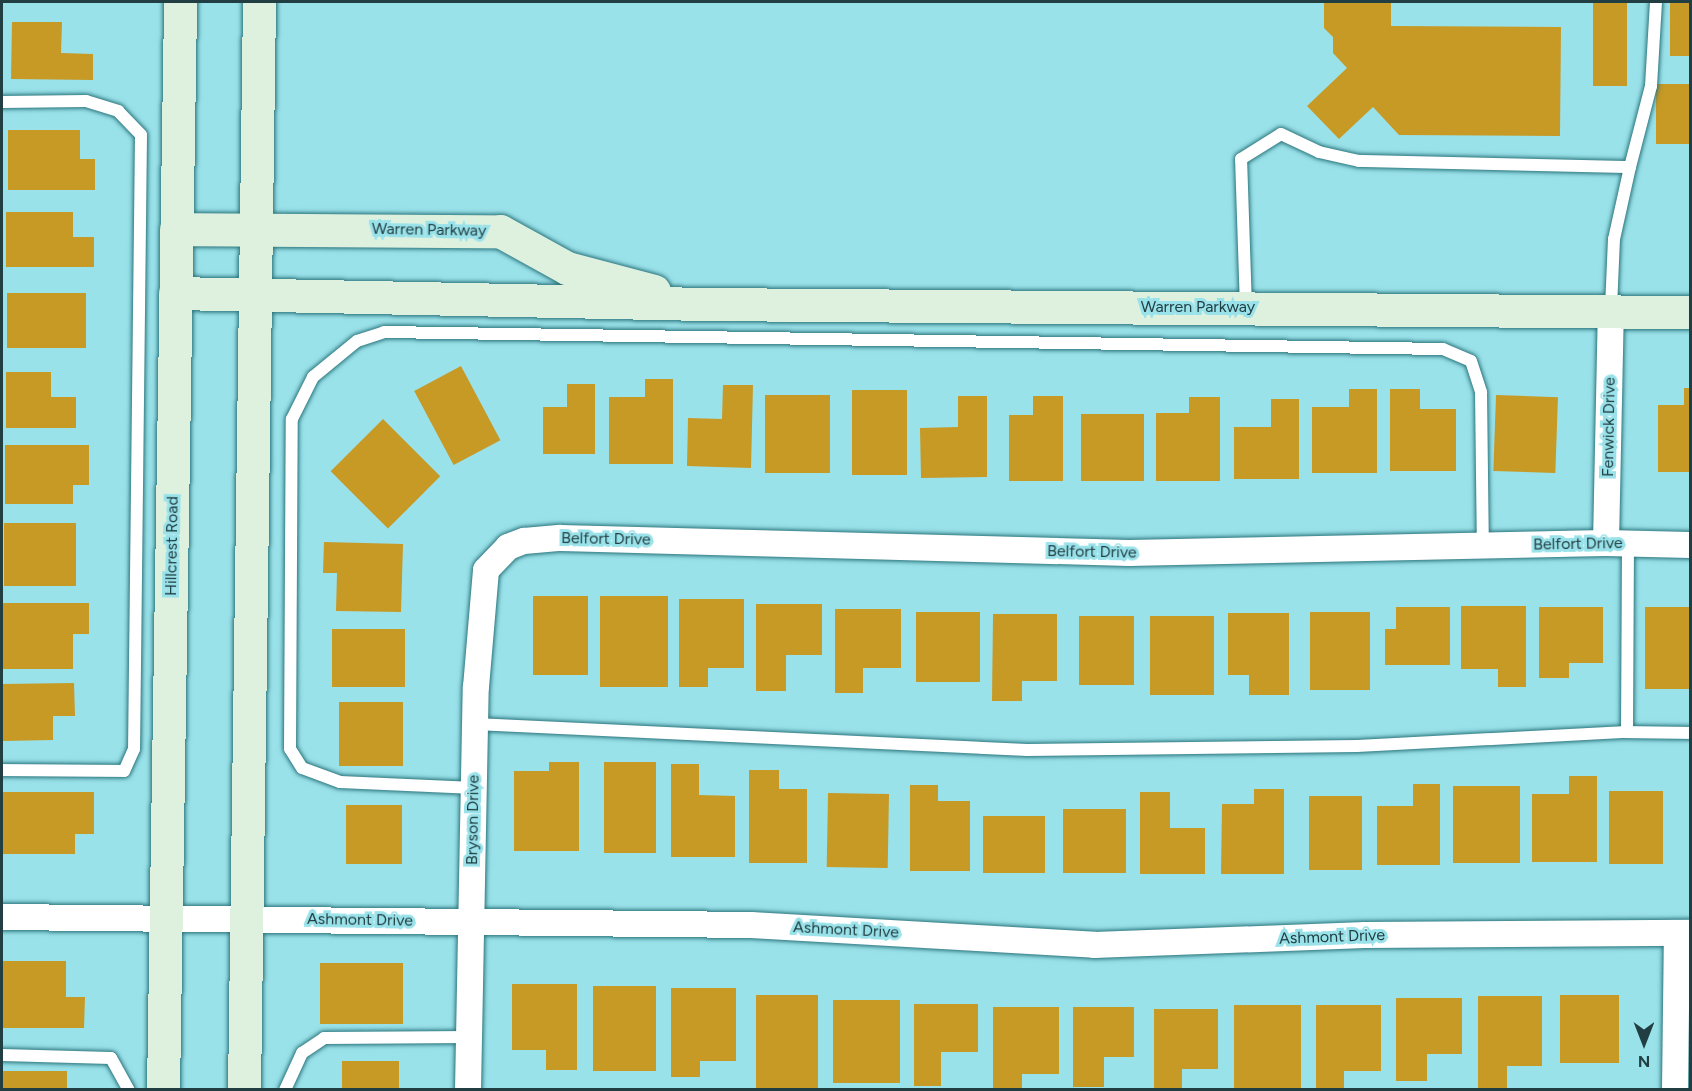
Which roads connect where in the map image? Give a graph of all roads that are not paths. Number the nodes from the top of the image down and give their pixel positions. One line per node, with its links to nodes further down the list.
1 (180, 2): 6 (main road, Hillcrest Road)
2 (259, 2): 7 (main road)
3 (1656, 2): 5 (lane)
4 (2, 102): 21 (lane)
5 (1630, 167): 11 (lane); 12 (lane)
6 (176, 229): 7 (main road, Warren Parkway); 8 (main road, Hillcrest Road)
7 (256, 229): 9 (main road); 10 (main road, Warren Parkway)
8 (175, 293): 9 (main road, Warren Parkway); 25 (main road, Hillcrest Road)
9 (255, 297): 10 (main road, Warren Parkway); 24 (main road)
10 (705, 304): 11 (main road, Warren Parkway)
11 (1246, 308): 12 (main road, Warren Parkway)
12 (1611, 310): 13 (main road, Warren Parkway); 14 (street, Fenwick Drive)
13 (1690, 312)
14 (1617, 543): 15 (street, Belfort Drive); 16 (street, Belfort Drive); 19 (lane)
15 (1690, 544)
16 (1483, 546): 17 (street, Belfort Drive); 22 (lane)
17 (498, 556): 18 (street, Bryson Drive)
18 (475, 724): 19 (lane); 22 (street, Bryson Drive)
19 (1628, 732): 20 (lane)
20 (1690, 733)
21 (2, 770)
22 (474, 788): 26 (street, Bryson Drive)
23 (2, 916): 25 (street, Ashmont Drive)
24 (247, 917): 25 (street, Ashmont Drive); 26 (street, Ashmont Drive); 32 (main road)
25 (166, 918): 31 (main road, Hillcrest Road)
26 (471, 922): 27 (street, Ashmont Drive); 28 (street, Bryson Drive)
27 (1684, 933): 35 (street)
28 (469, 1037): 33 (lane); 34 (street, Bryson Drive)
29 (2, 1055): 30 (lane)
30 (129, 1089)
31 (163, 1089)
32 (244, 1089)
33 (285, 1089)
34 (468, 1089)
35 (1675, 1089)

